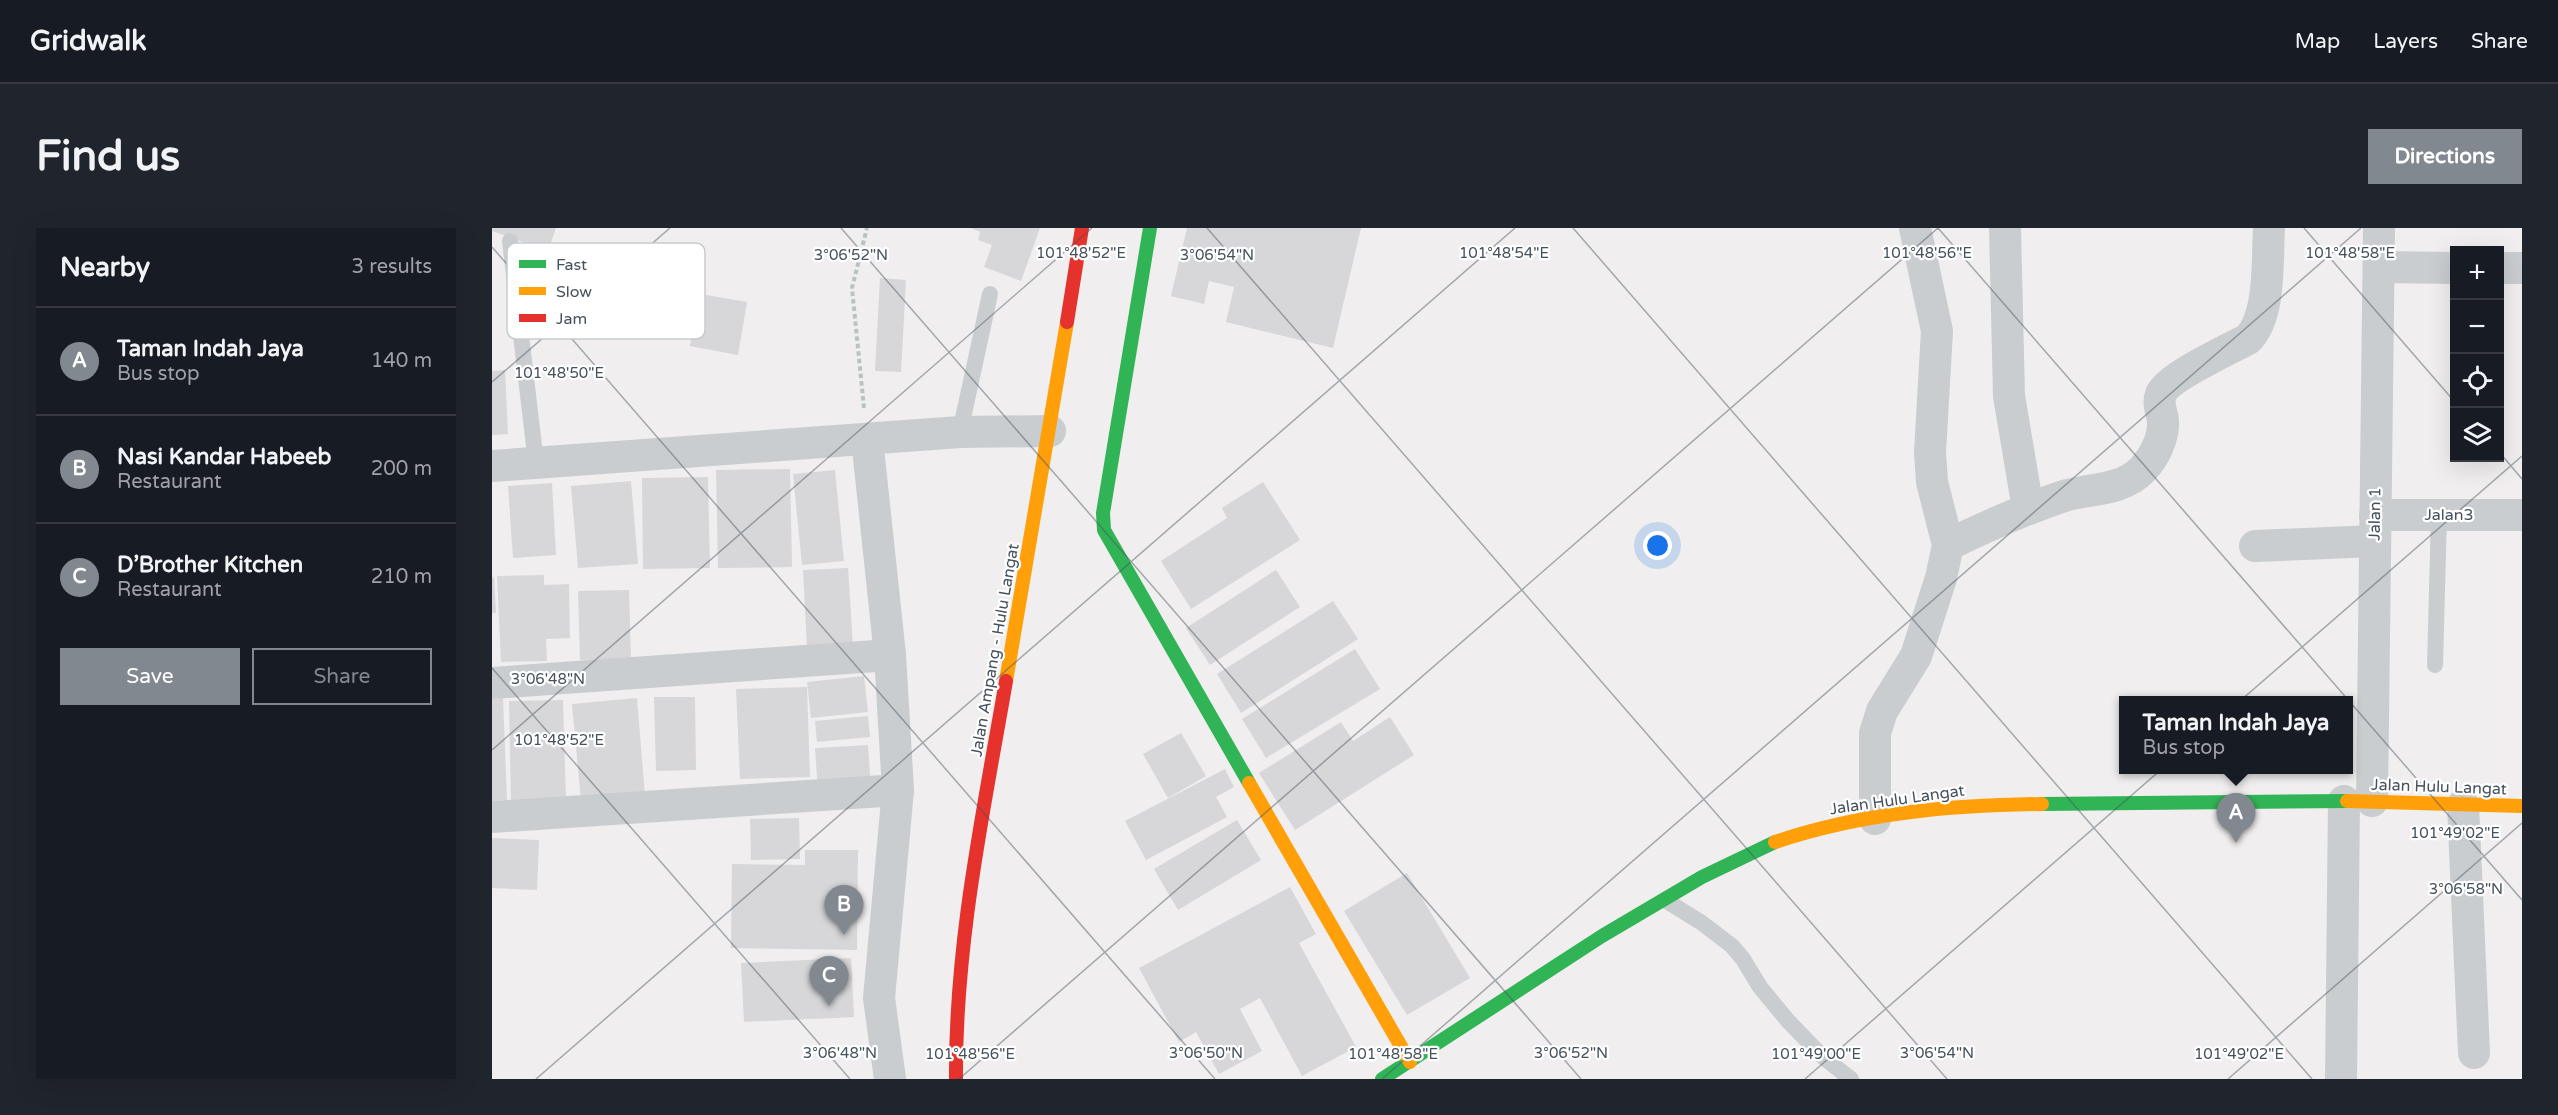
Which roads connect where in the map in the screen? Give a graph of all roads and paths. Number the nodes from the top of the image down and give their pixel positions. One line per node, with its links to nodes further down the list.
1 (867, 228): 16 (path)
2 (1082, 228): 14 (street, Jalan Ampang - Hulu Langat)
3 (1149, 228): 37 (street)
4 (1915, 228): 23 (street)
5 (2005, 228): 19 (street)
6 (2269, 228): 19 (street)
7 (2379, 228): 8 (street, Jalan 1)
8 (2379, 267): 9 (street); 22 (street, Jalan 1)
9 (2450, 268)
10 (2504, 268): 11 (street)
11 (2522, 268)
12 (990, 294): 15 (lane)
13 (521, 339): 17 (lane)
14 (1050, 431): 15 (street); 35 (street, Jalan Ampang - Hulu Langat)
15 (960, 432): 16 (street)
16 (867, 439): 17 (street); 25 (street)
17 (536, 463): 18 (street)
18 (492, 466)
19 (2028, 509): 23 (street)
20 (2439, 515): 21 (street, Jalan3); 22 (street, Jalan3); 26 (lane)
21 (2522, 515)
22 (2375, 528): 24 (street, Jalan3); 29 (street, Jalan 1)
23 (1948, 544): 33 (street)
24 (2255, 546)
25 (890, 655): 27 (street); 28 (street)
26 (2435, 665)
27 (492, 682)
28 (898, 790): 32 (street); 38 (street)
29 (2358, 801): 30 (street, Jalan Hulu Langat); 33 (street, Jalan Hulu Langat); 43 (street, Jalan 1)
30 (2463, 805): 31 (street, Jalan Hulu Langat); 36 (street)
31 (2522, 807)
32 (492, 817)
33 (1875, 819): 34 (street, Jalan Hulu Langat)
34 (1665, 900): 37 (street, Jalan Hulu Langat); 42 (lane)
35 (955, 1048): 39 (street, Jalan Ampang - Hulu Langat); 40 (street)
36 (2474, 1053)
37 (1410, 1062): 41 (street, Jalan Hulu Langat)
38 (890, 1079)
39 (956, 1079)
40 (965, 1079)
41 (1382, 1079)
42 (1851, 1079)
43 (2341, 1079)

